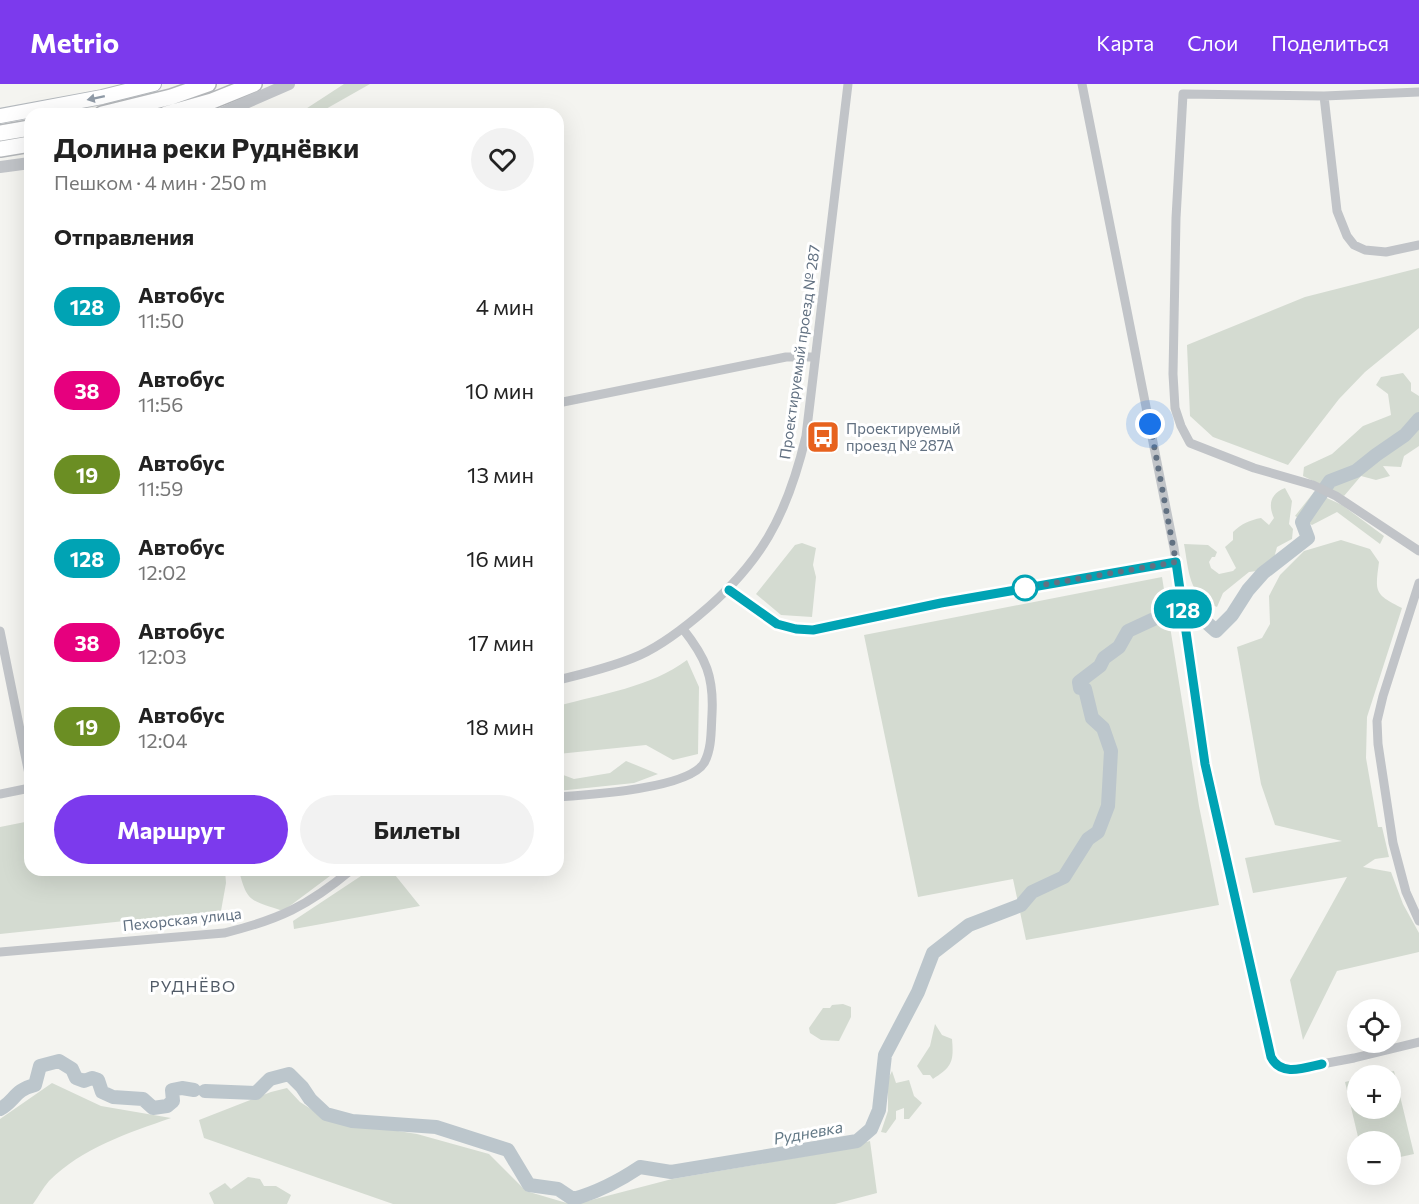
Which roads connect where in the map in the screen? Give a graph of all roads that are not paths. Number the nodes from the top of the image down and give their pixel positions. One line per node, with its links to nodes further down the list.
1 (154, 84): 9 (main road, one-way to 9)
2 (208, 84): 10 (highway)
3 (255, 84): 11 (highway)
4 (290, 84): 12 (street)
5 (848, 84): 22 (street, Проектируемый проезд № 287)
6 (1082, 84): 25 (street)
7 (1419, 92): 8 (street)
8 (1324, 96): 21 (street); 24 (street)
9 (43, 108)
10 (126, 108)
11 (186, 108)
12 (234, 108)
13 (24, 112): 14 (main road, one-way to 14)
14 (0, 116)
15 (24, 129): 16 (highway)
16 (0, 133)
17 (24, 145): 18 (highway)
18 (0, 149)
19 (24, 164): 20 (street)
20 (0, 167)
21 (1419, 245)
22 (815, 357): 23 (street); 27 (street, Проектируемый проезд № 287)
23 (564, 402)
24 (1419, 551)
25 (1176, 562): 27 (street); 38 (street)
26 (1419, 583): 36 (street)
27 (729, 590): 28 (street, Проектируемый проезд № 287)
28 (683, 629): 30 (street, Проектируемый проезд № 287); 34 (street)
29 (0, 631): 31 (street)
30 (564, 679)
31 (24, 749)
32 (24, 789): 33 (street)
33 (0, 794)
34 (564, 796)
35 (344, 876): 37 (street, Пехорская улица)
36 (1419, 921)
37 (0, 952)
38 (1419, 1042)

